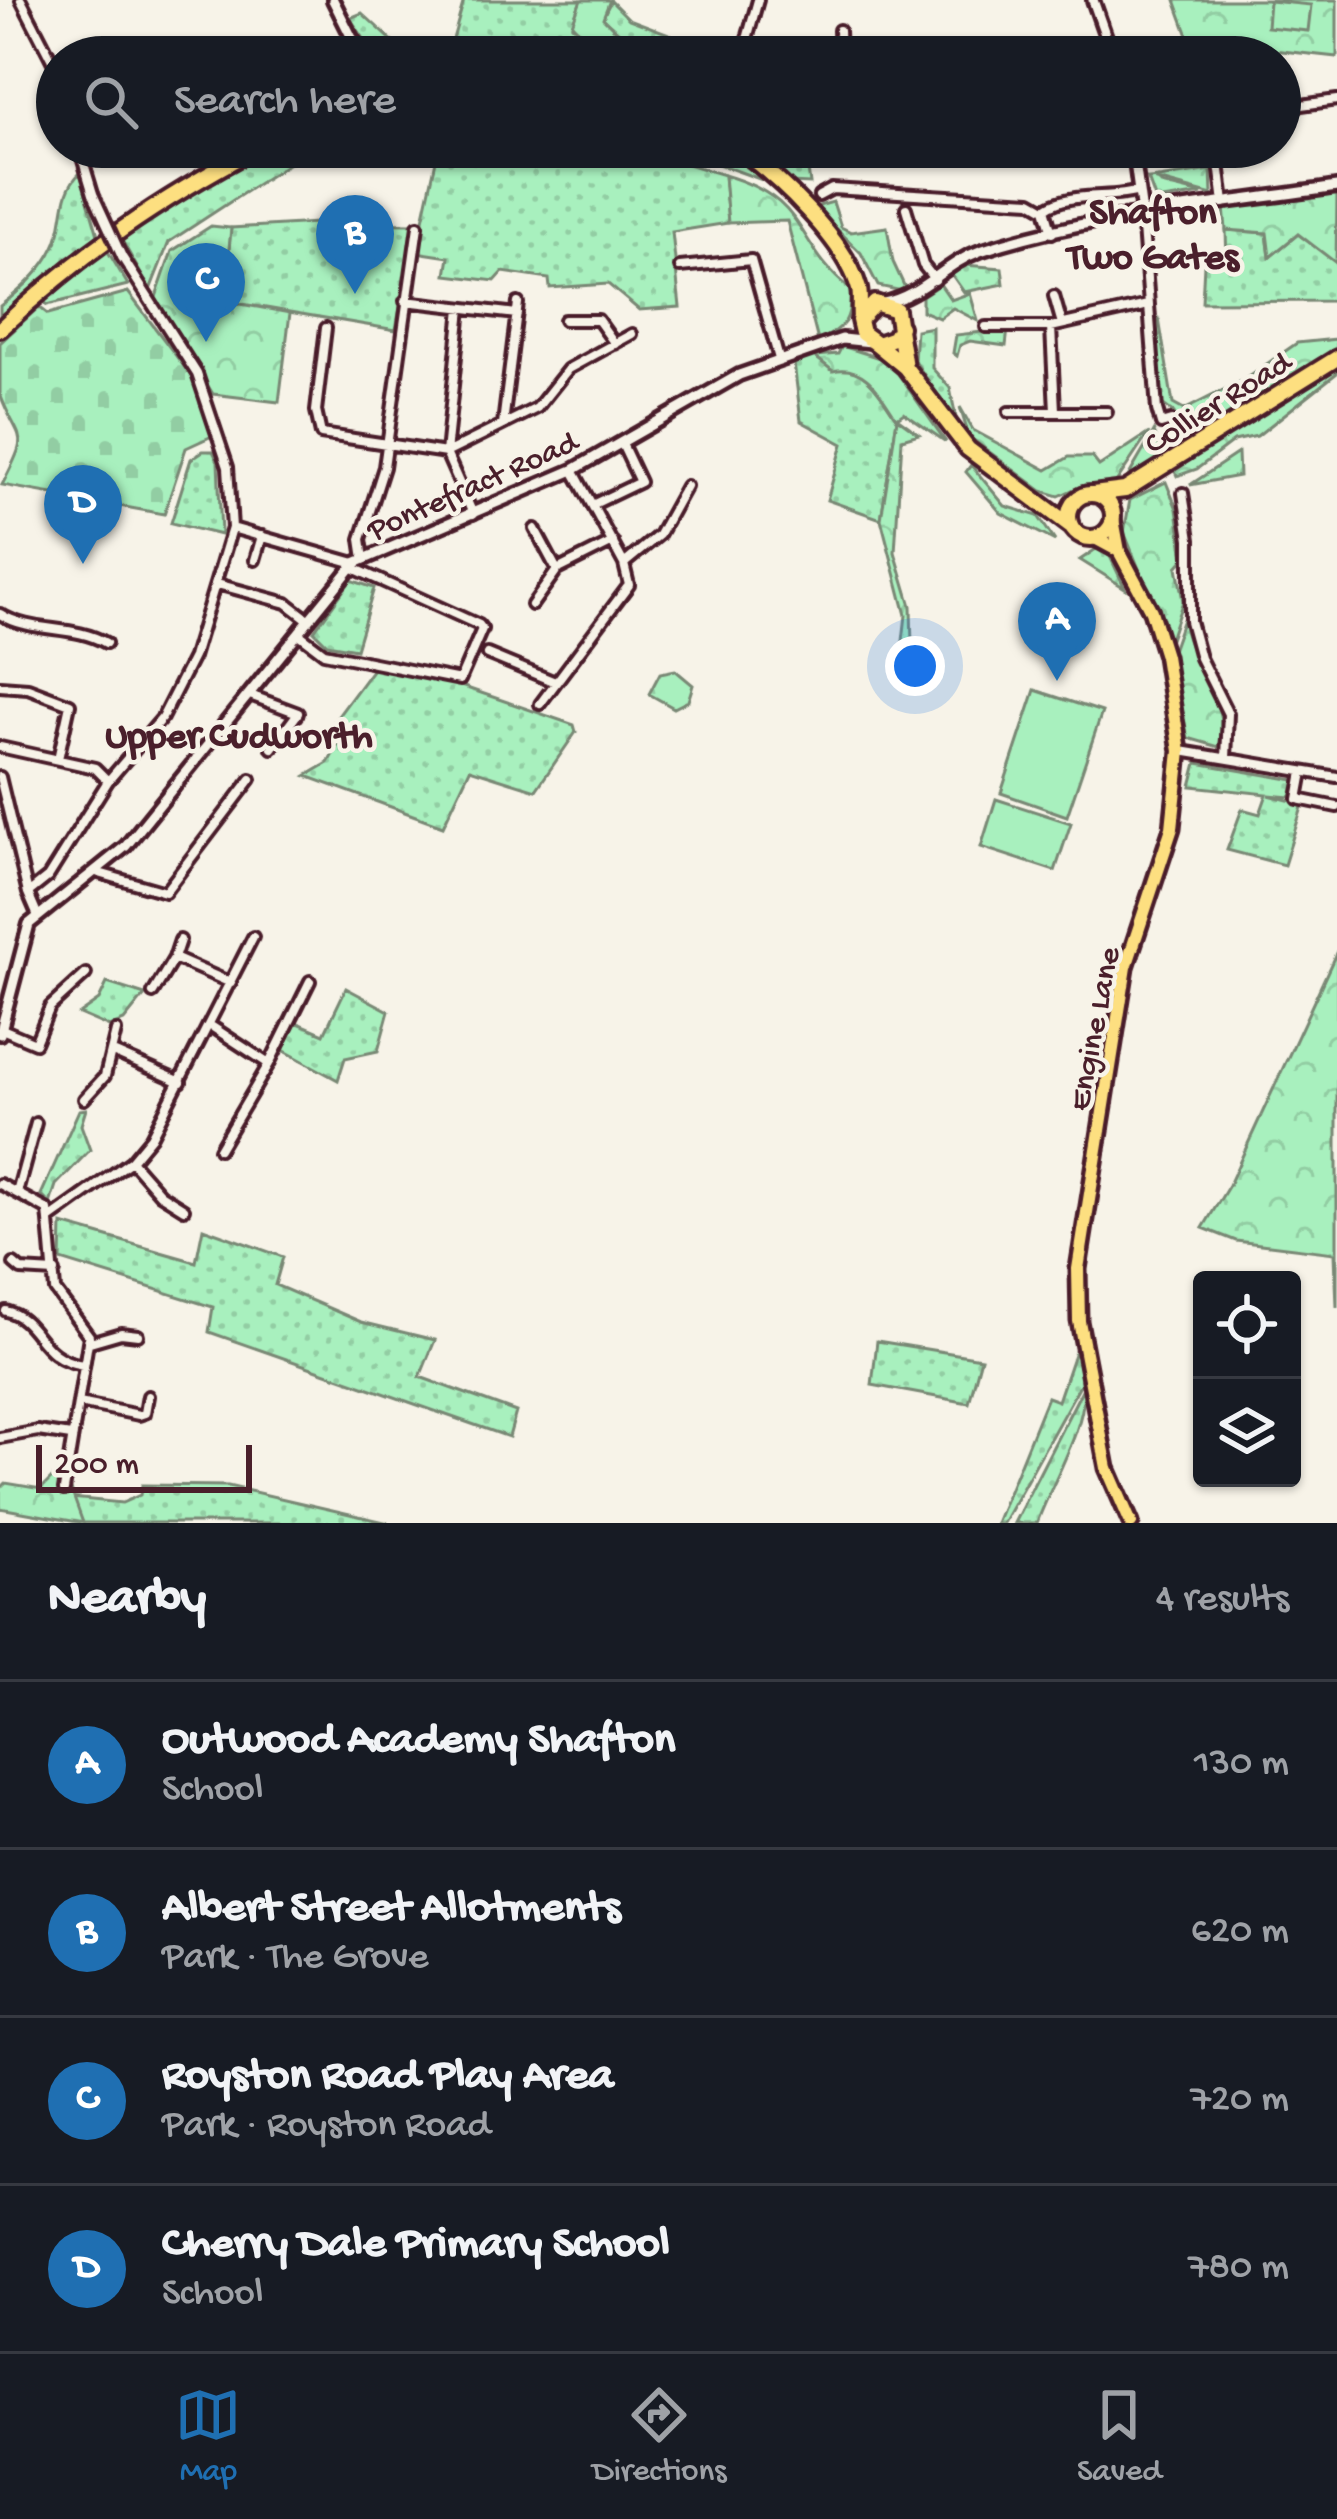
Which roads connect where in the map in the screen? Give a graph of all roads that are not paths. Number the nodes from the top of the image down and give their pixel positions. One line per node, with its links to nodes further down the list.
1 (21, 0): 6 (street)
2 (333, 0): 7 (street)
3 (758, 0): 8 (street)
4 (1093, 0): 10 (street)
5 (839, 30): 9 (street)
6 (40, 36)
7 (351, 36)
8 (748, 36)
9 (839, 36)
10 (1106, 36)
11 (1337, 100): 12 (street)
12 (1301, 105)
13 (86, 168): 71 (street, bridge)
14 (220, 168): 43 (highway)
15 (759, 168): 29 (highway)
16 (1136, 168): 19 (street)
17 (1220, 168): 21 (street)
18 (1337, 187): 21 (street)
19 (1139, 191): 23 (street); 24 (street)
20 (819, 196): 23 (street)
21 (1224, 203): 24 (street)
22 (906, 208): 28 (street)
23 (1045, 209): 26 (street)
24 (1142, 214): 26 (street); 35 (street)
25 (418, 226): 32 (street)
26 (1052, 235): 28 (street)
27 (680, 266): 50 (street)
28 (935, 280): 30 (street)
29 (859, 290): 34 (highway); 38 (highway)
30 (914, 296): 34 (street); 40 (street)
31 (1054, 296): 41 (street)
32 (405, 301): 36 (street); 58 (street)
33 (518, 303): 37 (street)
34 (882, 303): 38 (highway); 40 (highway)
35 (1148, 304): 41 (street); 55 (street)
36 (461, 308): 37 (street); 59 (street)
37 (517, 314): 56 (street)
38 (860, 319): 46 (street); 47 (highway)
39 (564, 320): 48 (street)
40 (901, 325): 47 (highway); 51 (highway)
41 (1057, 326): 42 (street); 52 (street)
42 (986, 327)
43 (0, 328)
44 (326, 328): 58 (street)
45 (632, 334): 48 (street)
46 (842, 339): 47 (street, Pontefract Road); 50 (street, Pontefract Road)
47 (874, 343): 51 (highway)
48 (615, 344): 56 (street)
49 (1337, 358): 62 (highway, Collier Road)
50 (779, 359): 57 (street, Pontefract Road)
51 (905, 368): 67 (highway)
52 (1055, 410): 53 (street); 54 (street)
53 (1010, 412)
54 (1107, 412)
55 (1171, 421)
56 (503, 425): 59 (street)
57 (622, 444): 60 (street, Pontefract Road); 66 (street)
58 (387, 447): 59 (street); 78 (street)
59 (446, 453): 68 (street)
60 (573, 470): 66 (street); 68 (street, Pontefract Road)
61 (686, 486): 79 (street)
62 (1125, 490): 64 (highway, Collier Road); 69 (highway, Collier Road)
63 (1183, 493): 95 (street)
64 (1093, 494): 65 (highway); 69 (highway)
65 (1076, 501): 67 (highway); 70 (highway)
66 (592, 506): 75 (street)
67 (1042, 506): 70 (highway)
68 (472, 514): 78 (street, Pontefract Road)
69 (1113, 517): 74 (highway); 76 (main road, Engine Lane)
70 (1072, 527): 74 (highway)
71 (232, 528): 73 (street); 81 (street)
72 (535, 529): 80 (street)
73 (262, 536): 77 (street); 78 (street)
74 (1095, 538): 76 (main road)
75 (613, 542): 79 (street); 80 (street)
76 (1119, 551): 94 (main road, Engine Lane)
77 (255, 560)
78 (357, 563): 84 (street, Pontefract Road); 85 (street)
79 (624, 564): 88 (street)
80 (557, 570): 82 (street)
81 (217, 584): 84 (street); 101 (street)
82 (532, 605)
83 (0, 614): 86 (street)
84 (310, 620): 85 (street, Pontefract Road)
85 (298, 634): 90 (street, Pontefract Road)
86 (106, 643)
87 (487, 654): 88 (street)
88 (555, 682): 91 (street)
89 (0, 686): 96 (street)
90 (250, 695): 93 (street); 105 (street, Pontefract Road)
91 (540, 704)
92 (0, 747): 96 (street)
93 (272, 748)
94 (1180, 751): 95 (street); 140 (main road, Engine Lane)
95 (1226, 758): 97 (street)
96 (58, 759): 101 (street)
97 (1303, 772): 99 (street); 102 (street)
98 (0, 777): 104 (street)
99 (1337, 777)
100 (251, 779): 105 (street)
101 (108, 781): 106 (street)
102 (1337, 807)
103 (0, 831): 104 (street)
104 (14, 836): 106 (street)
105 (99, 873): 107 (street, Pontefract Road)
106 (28, 893): 107 (street)
107 (37, 914): 117 (street)
108 (253, 937): 113 (street)
109 (180, 940): 110 (street)
110 (174, 958): 113 (street); 114 (street)
111 (86, 974): 117 (street)
112 (310, 981): 119 (street)
113 (230, 983): 115 (street)
114 (153, 993)
115 (211, 1026): 119 (street); 120 (street)
116 (116, 1031): 118 (street)
117 (1, 1032)
118 (115, 1053): 120 (street); 121 (street)
119 (269, 1064): 123 (street)
120 (181, 1082): 124 (street)
121 (84, 1099)
122 (36, 1123): 126 (street)
123 (219, 1149)
124 (131, 1162): 127 (street); 128 (street)
125 (0, 1184): 126 (street)
126 (18, 1189): 128 (street)
127 (184, 1209)
128 (52, 1218): 130 (street)
129 (14, 1264): 130 (street)
130 (55, 1272): 133 (street)
131 (6, 1312): 134 (street)
132 (138, 1335): 133 (street)
133 (90, 1342): 134 (street)
134 (84, 1365): 136 (street)
135 (148, 1396): 136 (street)
136 (79, 1403): 137 (street)
137 (71, 1436): 138 (street); 139 (street)
138 (0, 1438)
139 (64, 1490)
140 (1131, 1523)

